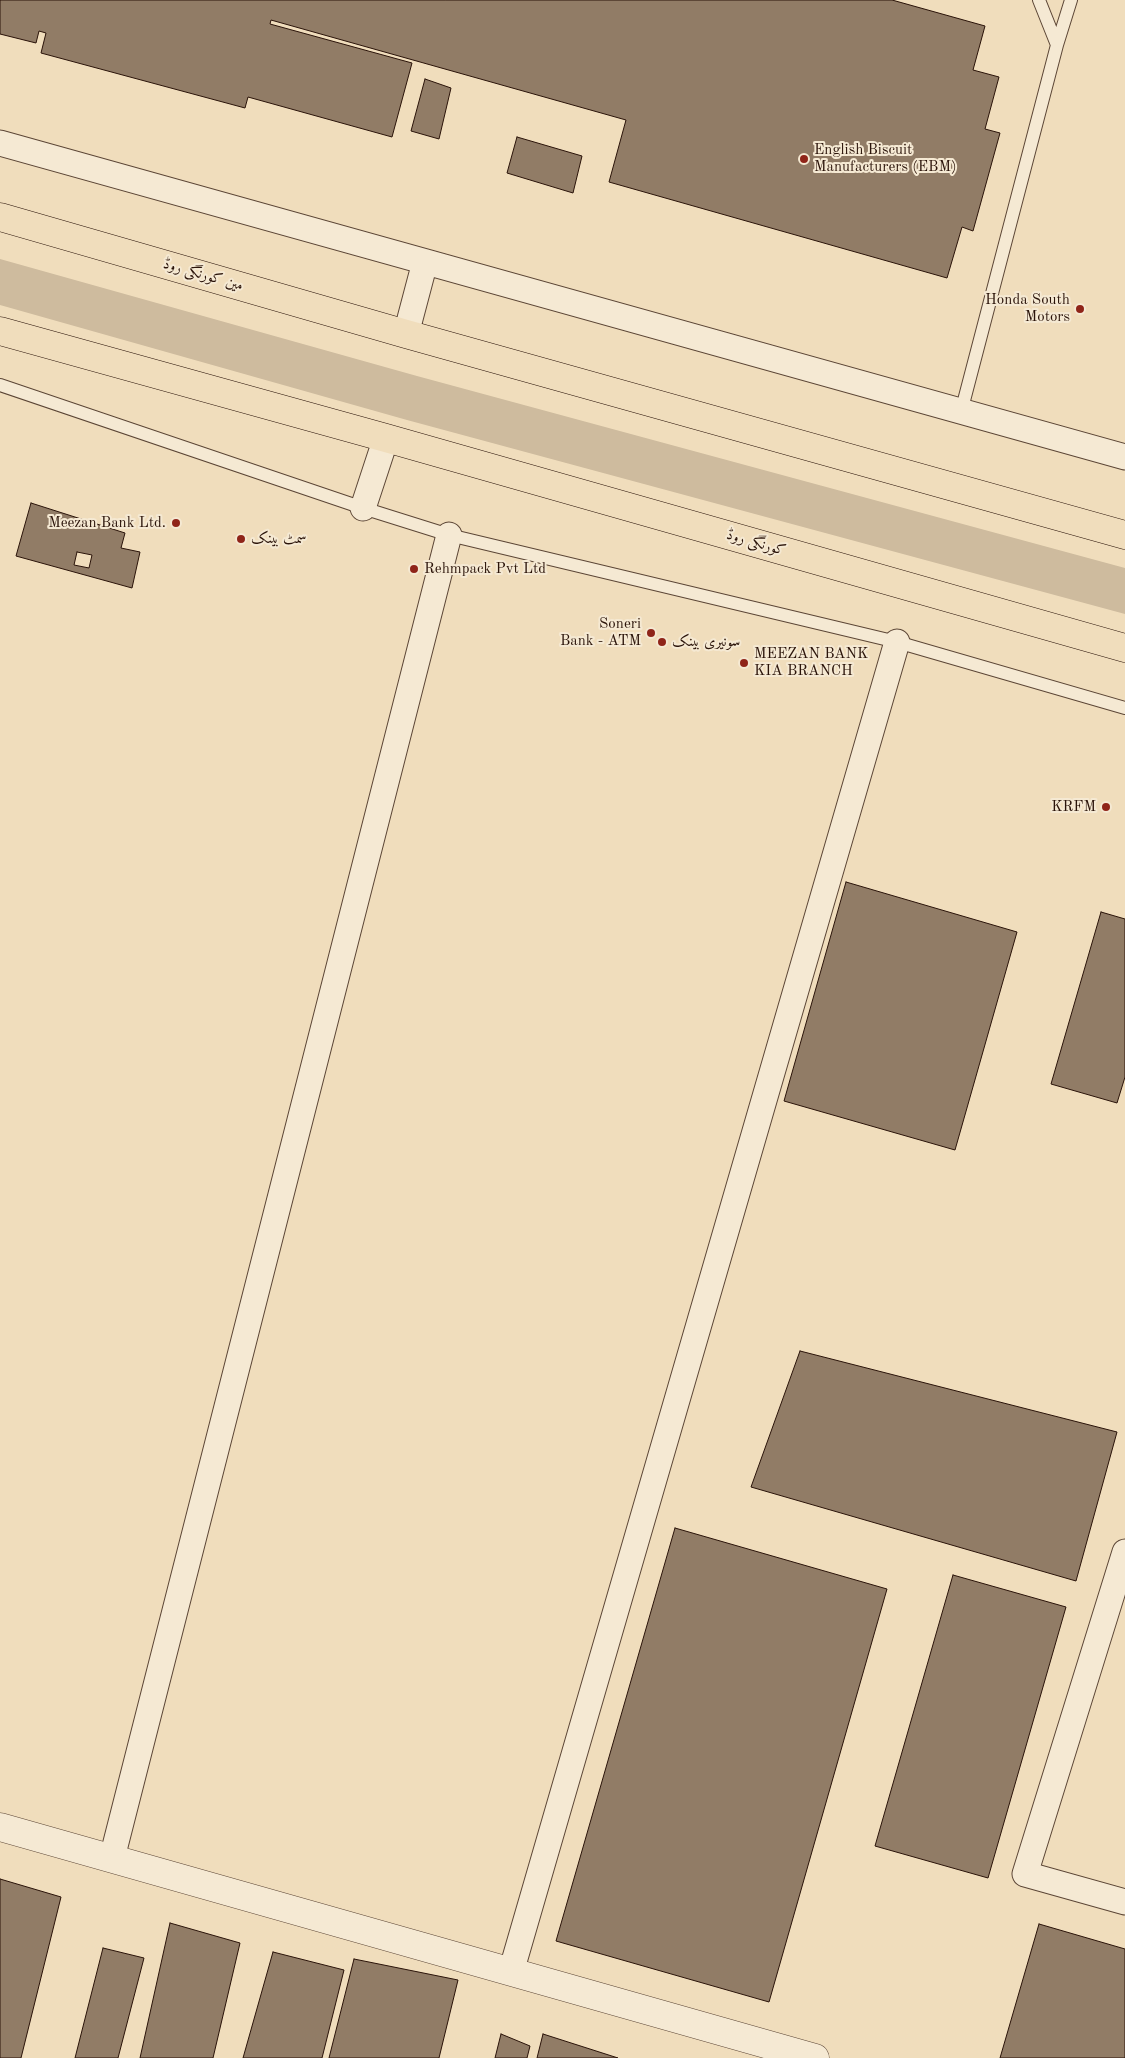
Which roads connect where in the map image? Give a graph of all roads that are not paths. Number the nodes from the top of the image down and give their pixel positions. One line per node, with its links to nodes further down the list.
1 (1039, 0): 3 (lane)
2 (1072, 0): 3 (lane)
3 (1057, 45): 10 (lane)
4 (0, 143): 6 (street)
5 (0, 217): 8 (main road, مین کورنگی روڈ)
6 (425, 262): 8 (street); 10 (street)
7 (0, 330): 11 (main road)
8 (406, 334): 15 (main road, مین کورنگی روڈ)
9 (0, 385): 13 (lane)
10 (961, 412): 12 (street)
11 (386, 438): 13 (street); 17 (main road, کورنگی روڈ)
12 (1125, 457)
13 (363, 508): 14 (lane)
14 (449, 535): 16 (lane); 21 (street)
15 (1125, 535)
16 (897, 642): 18 (lane); 23 (street)
17 (1125, 648)
18 (1125, 708)
19 (1125, 1552): 22 (street)
20 (0, 1827): 21 (street)
21 (112, 1858): 23 (street)
22 (1125, 1902)
23 (511, 1972): 24 (street)
24 (815, 2058)

